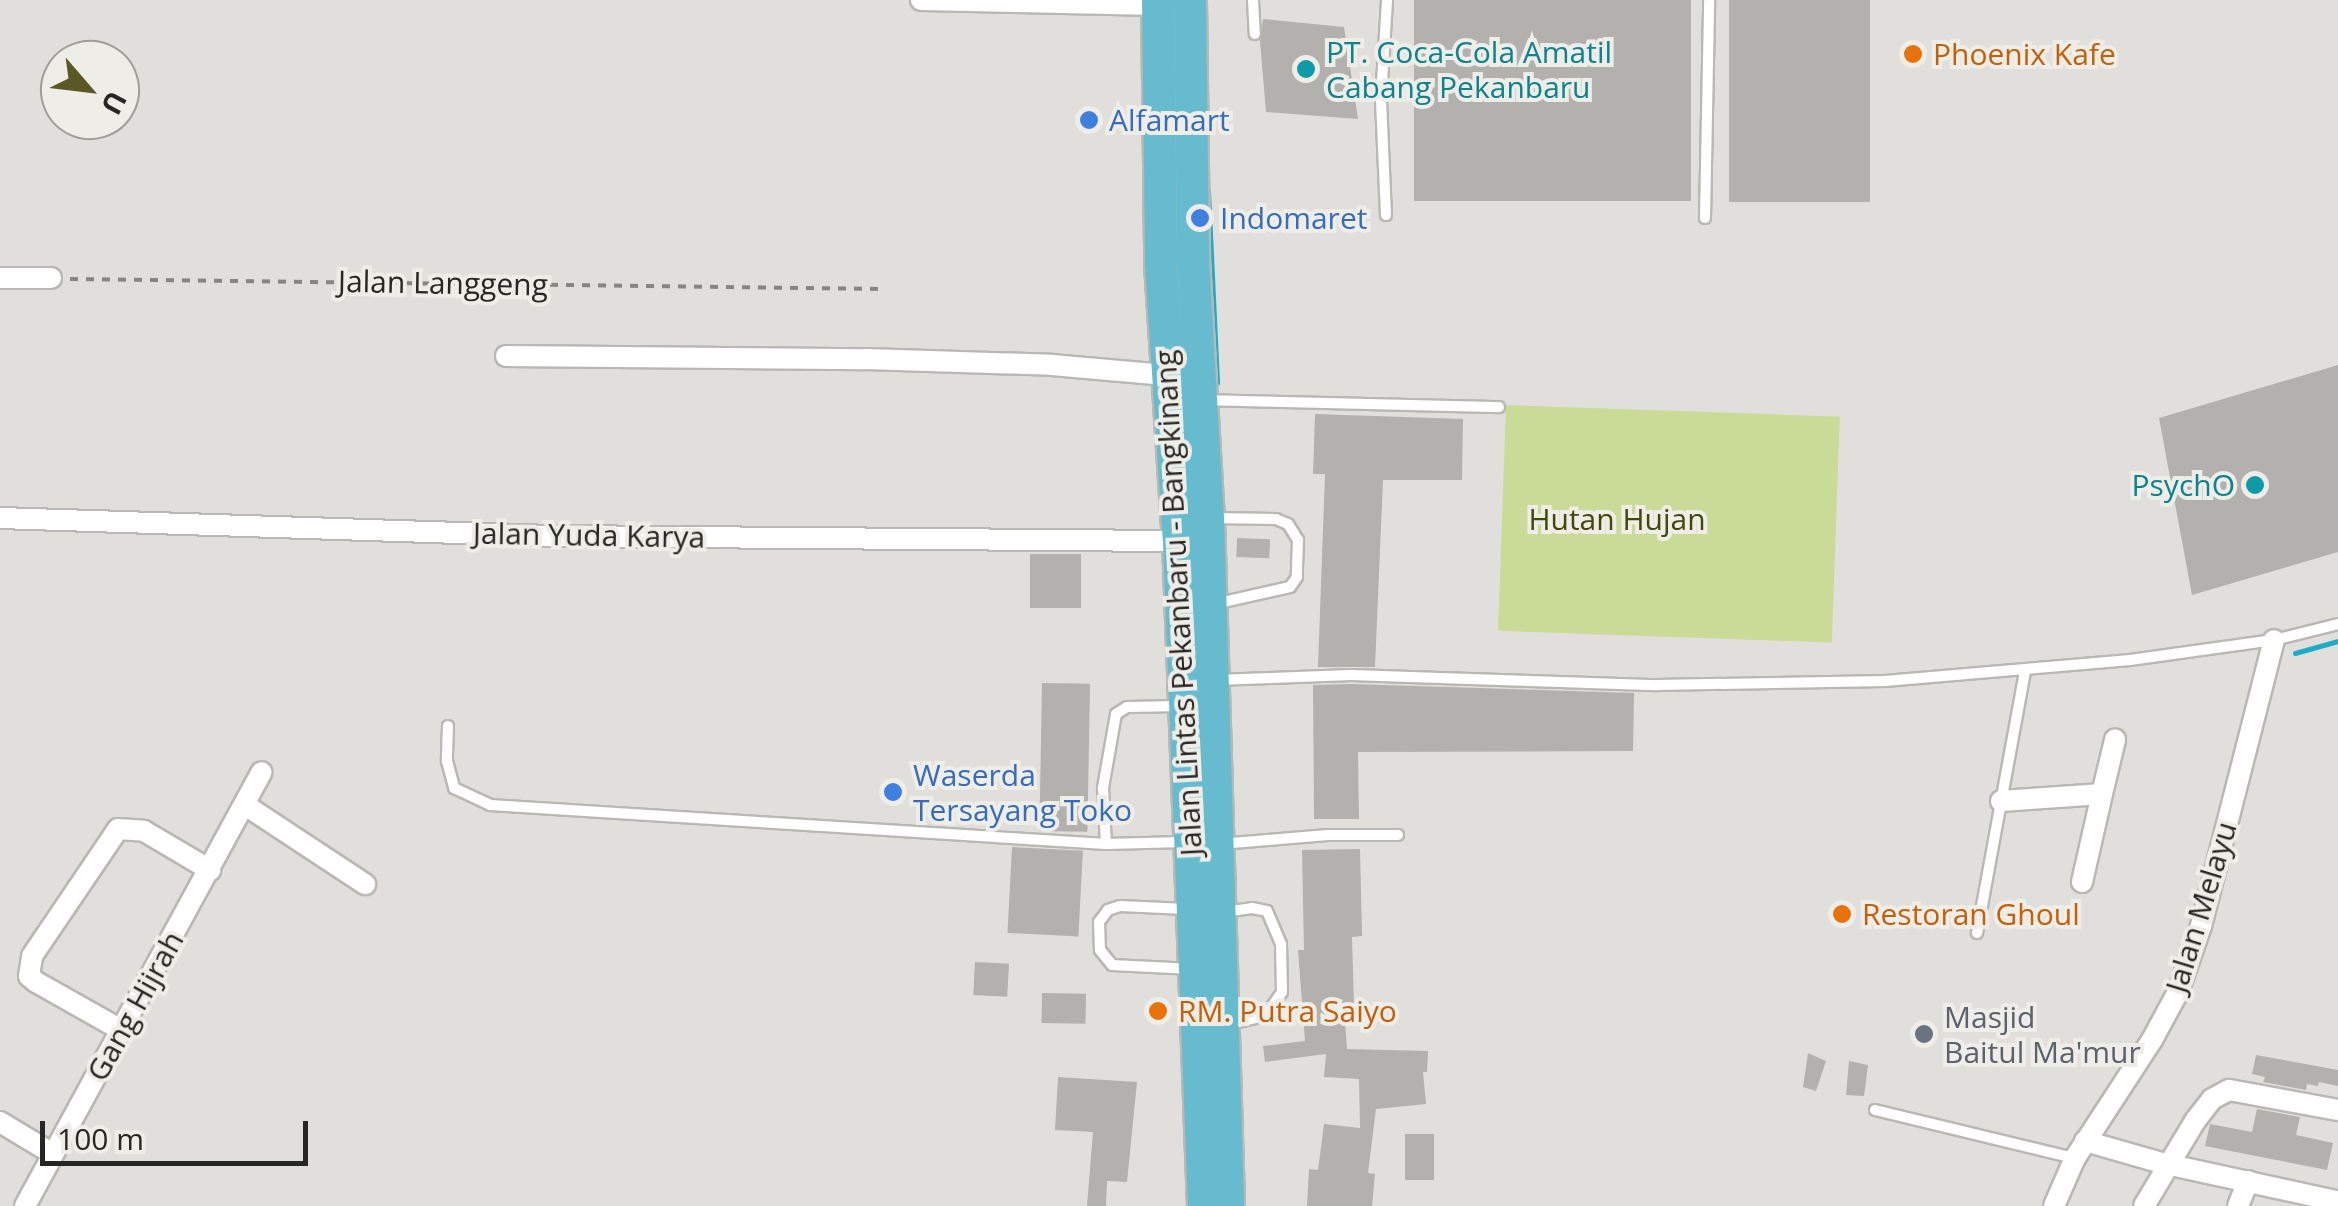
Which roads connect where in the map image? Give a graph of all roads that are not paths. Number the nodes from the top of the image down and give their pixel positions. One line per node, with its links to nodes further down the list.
1 (921, 0): 5 (street)
2 (1253, 0): 6 (lane)
3 (1387, 0): 7 (lane)
4 (1709, 0): 8 (lane)
5 (1169, 2): 9 (highway, Jalan Lintas Pekanbaru - Bangkinang)
6 (1254, 34)
7 (1386, 214)
8 (1705, 218)
9 (1177, 262): 13 (highway, Jalan Lintas Pekanbaru - Bangkinang); 14 (highway, Jalan Lintas Pekanbaru - Bangkinang)
10 (0, 278): 11 (street)
11 (51, 278)
12 (506, 356): 13 (street)
13 (1166, 375): 18 (highway, Jalan Lintas Pekanbaru - Bangkinang)
14 (1199, 399): 15 (lane); 17 (highway, Jalan Lintas Pekanbaru - Bangkinang)
15 (1499, 407)
16 (0, 518): 18 (street, Jalan Yuda Karya)
17 (1208, 518): 19 (highway, Jalan Lintas Pekanbaru - Bangkinang); 19 (lane)
18 (1179, 541): 24 (highway, Jalan Lintas Pekanbaru - Bangkinang)
19 (1209, 605): 23 (highway, Jalan Lintas Pekanbaru - Bangkinang)
20 (2338, 624): 21 (lane)
21 (2274, 640): 22 (lane); 45 (street, Jalan Melayu)
22 (2025, 672): 23 (lane); 29 (lane)
23 (1210, 680): 32 (highway, Jalan Lintas Pekanbaru - Bangkinang)
24 (1184, 706): 32 (highway, Jalan Lintas Pekanbaru - Bangkinang); 33 (lane)
25 (448, 726): 33 (lane)
26 (2115, 740): 28 (street)
27 (262, 772): 30 (street, Gang Hijrah)
28 (2102, 794): 29 (street); 35 (street)
29 (2001, 801): 38 (lane)
30 (245, 806): 34 (street, Gang Hijrah); 36 (street)
31 (1398, 835): 32 (lane)
32 (1202, 843): 33 (lane); 37 (highway, Jalan Lintas Pekanbaru - Bangkinang)
33 (1106, 844)
34 (210, 870): 41 (street, Gang Hijrah); 41 (street)
35 (2082, 882)
36 (364, 884)
37 (1205, 911): 39 (highway, Jalan Lintas Pekanbaru - Bangkinang); 39 (lane); 40 (highway, Jalan Lintas Pekanbaru - Bangkinang); 40 (lane)
38 (1977, 932)
39 (1194, 969): 51 (highway, Jalan Lintas Pekanbaru - Bangkinang)
40 (1223, 1025): 52 (highway, Jalan Lintas Pekanbaru - Bangkinang)
41 (123, 1031): 46 (street, Gang Hijrah)
42 (1875, 1110): 45 (lane)
43 (2338, 1110): 47 (street)
44 (0, 1122): 46 (street)
45 (2080, 1150): 47 (street); 53 (street, Jalan Melayu)
46 (53, 1154): 50 (street, Gang Hijrah)
47 (2166, 1164): 48 (street); 54 (street)
48 (2248, 1180): 49 (street); 55 (street)
49 (2335, 1200)
50 (24, 1206)
51 (1204, 1206)
52 (1228, 1206)
53 (2054, 1206)
54 (2144, 1206)
55 (2238, 1206)

